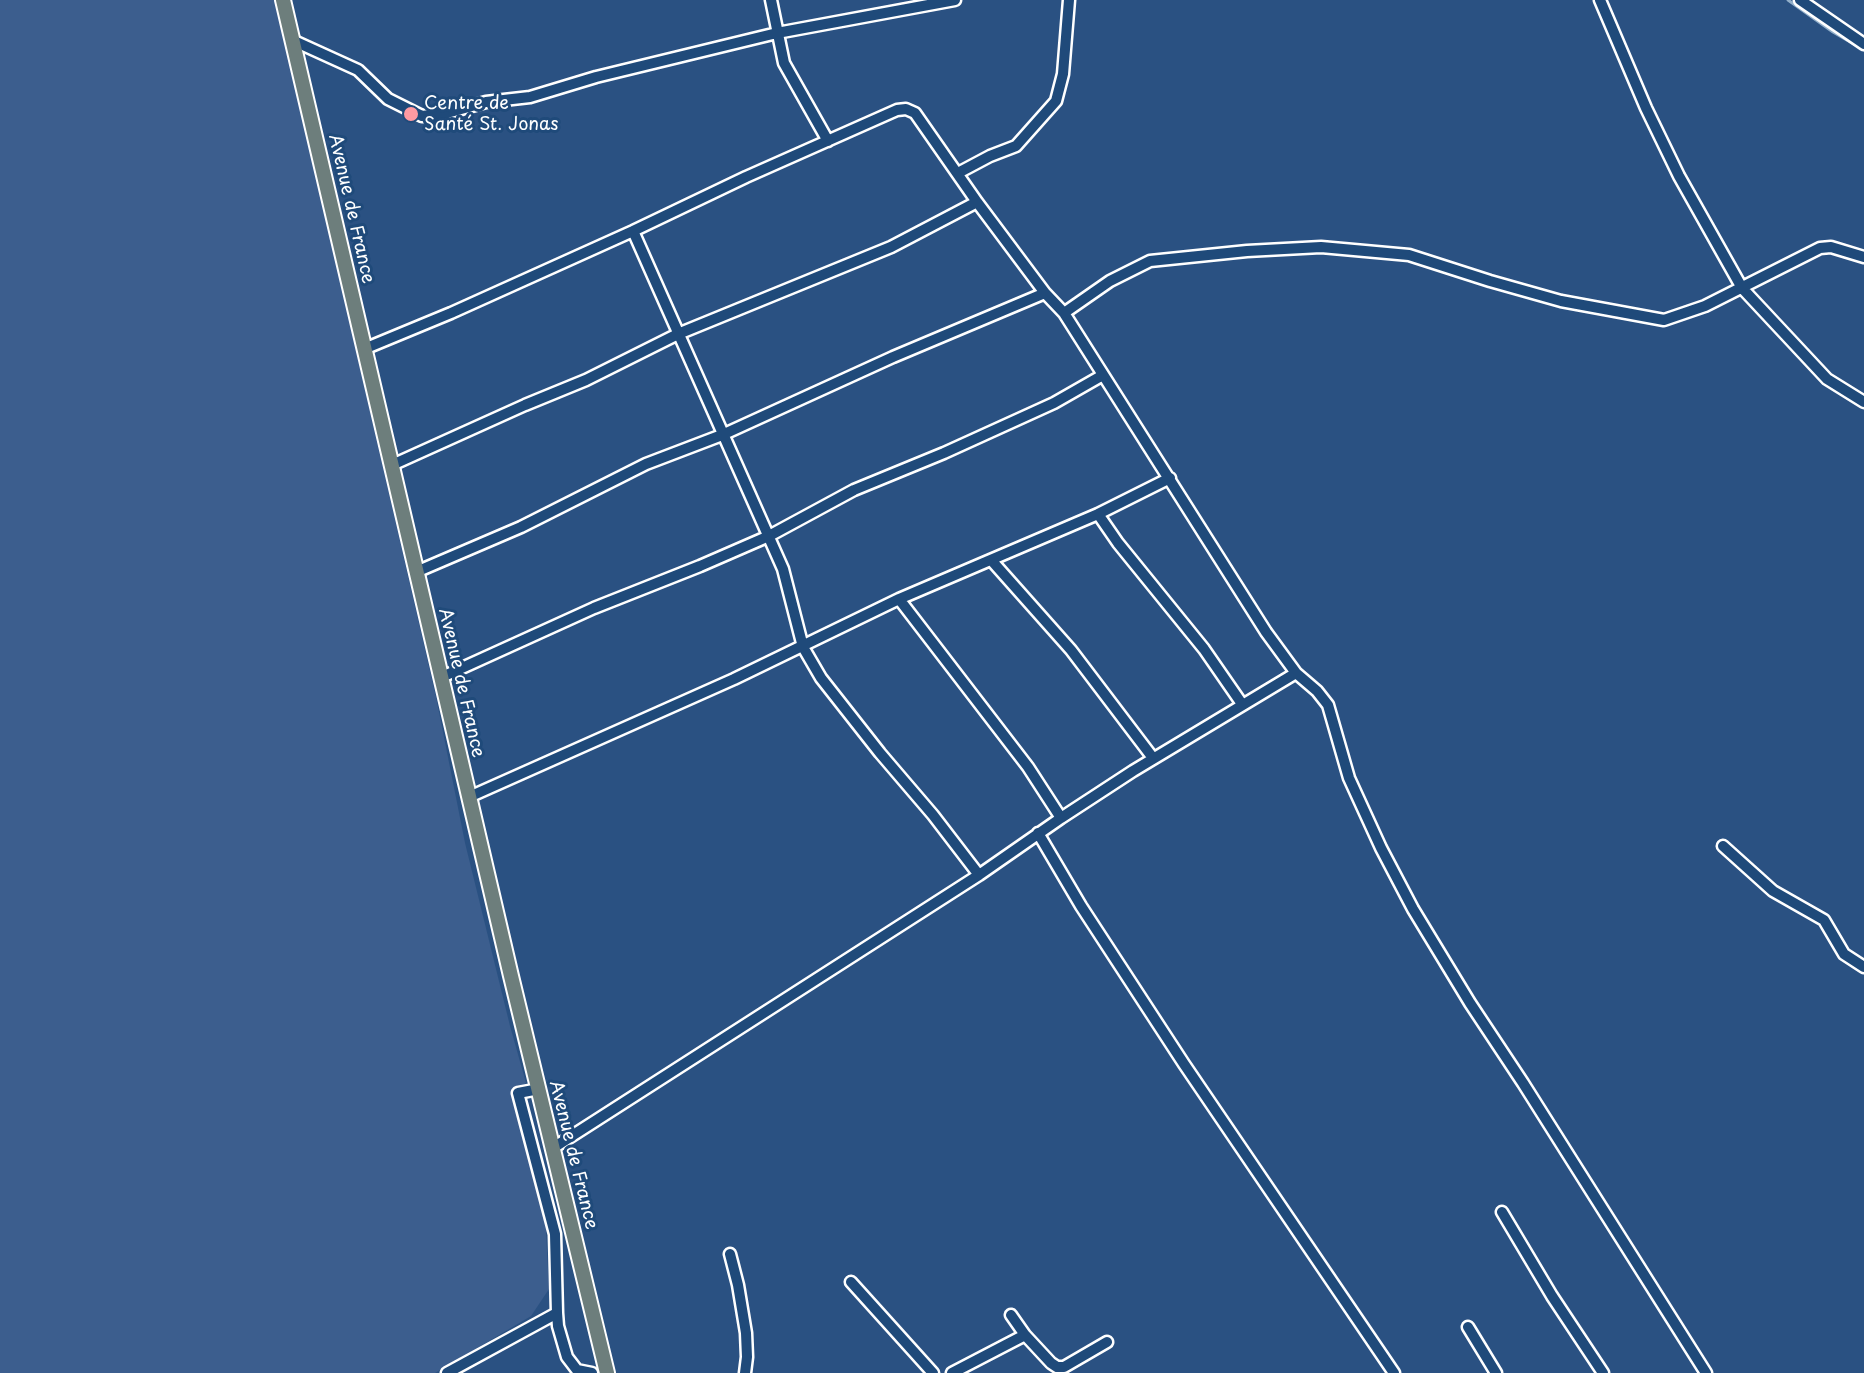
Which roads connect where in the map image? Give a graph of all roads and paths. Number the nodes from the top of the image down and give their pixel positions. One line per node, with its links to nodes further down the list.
1 (283, 0): 8 (main road, Avenue de France)
2 (771, 0): 7 (street)
3 (955, 0): 7 (street)
4 (1069, 0): 11 (street)
5 (1600, 0): 15 (street)
6 (1800, 0): 9 (street)
7 (777, 33): 8 (street); 10 (street)
8 (292, 40): 19 (main road, Avenue de France)
9 (1864, 44)
10 (828, 141): 11 (street); 13 (street)
11 (958, 173): 12 (street)
12 (977, 202): 16 (street); 18 (street)
13 (633, 231): 18 (street); 19 (street)
14 (1864, 257): 15 (street)
15 (1742, 288): 17 (street); 21 (street)
16 (1045, 293): 17 (street); 22 (street)
17 (1064, 314): 20 (street)
18 (678, 334): 22 (street); 23 (street)
19 (364, 349): 23 (main road, Avenue de France)
20 (1103, 375): 24 (street); 26 (street)
21 (1864, 402)
22 (722, 435): 26 (street); 28 (street)
23 (393, 465): 28 (main road, Avenue de France)
24 (1170, 478): 25 (street); 31 (street)
25 (1098, 514): 27 (street); 33 (street)
26 (769, 536): 30 (street); 32 (street)
27 (992, 561): 29 (street); 34 (street)
28 (416, 572): 32 (main road, Avenue de France)
29 (899, 599): 30 (street); 36 (street)
30 (803, 647): 35 (street); 39 (street)
31 (1296, 673): 33 (street); 61 (street)
32 (442, 677): 35 (main road, Avenue de France)
33 (1242, 704): 34 (street)
34 (1153, 758): 36 (street)
35 (469, 796): 41 (main road, Avenue de France)
36 (1060, 818): 37 (street)
37 (1038, 833): 39 (street); 58 (street)
38 (1723, 846): 40 (street)
39 (979, 875): 42 (street)
40 (1864, 967)
41 (539, 1089): 42 (main road, Avenue de France); 46 (street)
42 (553, 1148): 54 (main road, Avenue de France)
43 (1502, 1212): 60 (street)
44 (730, 1254): 55 (street)
45 (851, 1282): 56 (street)
46 (557, 1313): 51 (street); 52 (street)
47 (1011, 1315): 49 (street)
48 (1468, 1327): 59 (street)
49 (1025, 1335): 50 (street); 57 (street)
50 (1107, 1342)
51 (577, 1372): 53 (street)
52 (447, 1373)
53 (592, 1373)
54 (607, 1373)
55 (745, 1373)
56 (933, 1373)
57 (952, 1373)
58 (1394, 1373)
59 (1496, 1373)
60 (1603, 1373)
61 (1706, 1373)

